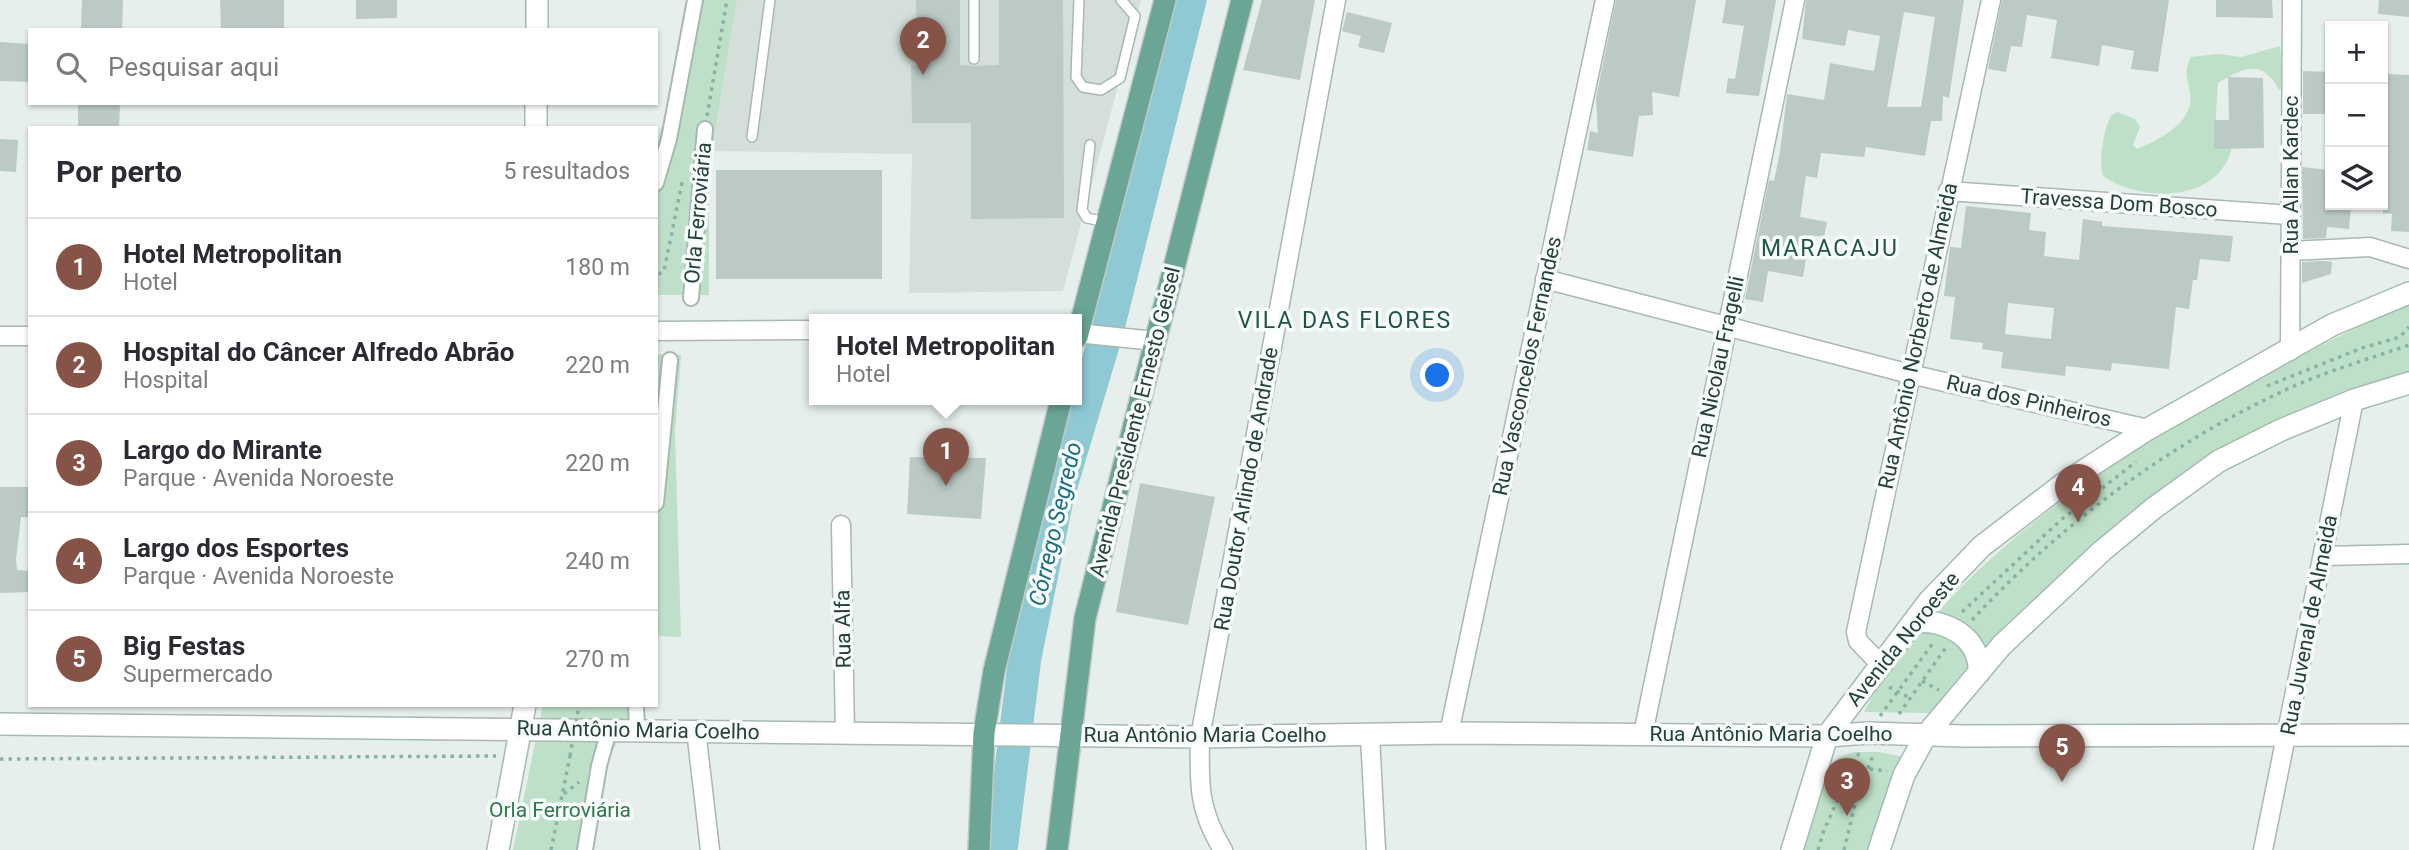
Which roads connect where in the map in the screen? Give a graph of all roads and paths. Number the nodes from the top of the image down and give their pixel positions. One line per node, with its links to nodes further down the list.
1 (537, 0): 14 (street)
2 (695, 0): 21 (street, Orla Ferroviária)
3 (770, 0): 19 (lane)
4 (974, 0): 15 (lane)
5 (1079, 0): 6 (lane)
6 (1121, 0)
7 (1165, 0): 24 (main road)
8 (1242, 0): 38 (main road, Avenida Presidente Ernesto Geisel)
9 (1336, 0): 81 (street, Rua Doutor Arlindo de Andrade)
10 (1605, 0): 27 (street, Rua Vasconcelos Fernandes)
11 (1796, 0): 30 (street, Rua Nicolau Fragelli)
12 (1991, 0): 22 (street, Rua Antônio Norberto de Almeida)
13 (2292, 0): 23 (street, Rua Allan Kardec)
14 (537, 28)
15 (974, 59)
16 (536, 105): 17 (street)
17 (536, 126)
18 (705, 129): 29 (street, Orla Ferroviária)
19 (752, 137)
20 (1090, 145): 24 (lane)
21 (658, 176)
22 (1948, 191): 23 (street, Travessa Dom Bosco); 42 (street, Rua Antônio Norberto de Almeida)
23 (2290, 215): 25 (street, Rua Allan Kardec)
24 (1108, 222): 33 (main road)
25 (2291, 251): 26 (street); 40 (street, Rua Allan Kardec)
26 (2409, 259)
27 (1545, 279): 30 (street, Rua dos Pinheiros); 73 (street, Rua Vasconcelos Fernandes)
28 (2409, 293): 40 (street, Avenida Noroeste)
29 (691, 298)
30 (1726, 326): 42 (street, Rua dos Pinheiros); 75 (street, Rua Nicolau Fragelli)
31 (2409, 327): 44 (path)
32 (809, 330): 34 (street)
33 (1082, 330)
34 (658, 331)
35 (1082, 334): 38 (street)
36 (0, 336): 37 (street)
37 (28, 336)
38 (1147, 341): 74 (main road, Avenida Presidente Ernesto Geisel)
39 (2409, 345): 54 (path)
40 (2290, 351): 47 (street, Avenida Noroeste)
41 (670, 360): 49 (street)
42 (1910, 374): 47 (street, Rua dos Pinheiros); 55 (street, Rua Antônio Norberto de Almeida)
43 (2409, 383): 45 (street)
44 (2261, 388)
45 (2354, 400): 52 (street, Rua Juvenal de Almeida); 56 (street)
46 (1060, 405): 72 (main road)
47 (2148, 429): 53 (street, Avenida Noroeste)
48 (2143, 457): 54 (path)
49 (658, 483)
50 (841, 525): 71 (street, Rua Alfa)
51 (2409, 554): 52 (street)
52 (2323, 556): 78 (street, Rua Juvenal de Almeida)
53 (1913, 622): 54 (street); 55 (street, Avenida Noroeste)
54 (1954, 632): 56 (street); 57 (path); 59 (path)
55 (1880, 664): 80 (street, Avenida Noroeste)
56 (1979, 673): 77 (street)
57 (1922, 681): 60 (path); 61 (path)
58 (1880, 688): 59 (path)
59 (1897, 691): 61 (path); 82 (path)
60 (1940, 691)
61 (1910, 698): 65 (path)
62 (525, 707): 67 (street)
63 (579, 707): 90 (path, bridge)
64 (636, 707): 69 (street)
65 (1902, 709)
66 (0, 724): 67 (street, Rua Antônio Maria Coelho)
67 (522, 729): 68 (street, Rua Antônio Maria Coelho); 89 (street)
68 (609, 730): 69 (street, Rua Antônio Maria Coelho); 91 (street)
69 (636, 730): 70 (street, Rua Antônio Maria Coelho)
70 (696, 730): 71 (street, Rua Antônio Maria Coelho); 92 (street)
71 (845, 733): 72 (street, Rua Antônio Maria Coelho)
72 (984, 733): 74 (street, Rua Antônio Maria Coelho); 93 (main road)
73 (1450, 733): 75 (street, Rua Antônio Maria Coelho); 79 (street, Rua Antônio Maria Coelho)
74 (1060, 734): 81 (street, Rua Antônio Maria Coelho); 94 (main road, Avenida Presidente Ernesto Geisel)
75 (1643, 734): 80 (street, Rua Antônio Maria Coelho)
76 (2409, 734): 78 (street, Rua Antônio Maria Coelho)
77 (1926, 735): 78 (street, Rua Antônio Maria Coelho); 82 (street, Rua Antônio Maria Coelho); 100 (street)
78 (2288, 735): 101 (street, Rua Juvenal de Almeida)
79 (1370, 736): 81 (street, Rua Antônio Maria Coelho); 96 (street)
80 (1828, 736): 82 (street, Rua Antônio Maria Coelho); 97 (street, Avenida Noroeste)
81 (1200, 737): 95 (street, Rua Doutor Arlindo de Andrade)
82 (1872, 742): 85 (path); 87 (path)
83 (0, 759): 86 (path)
84 (1828, 764): 85 (path)
85 (1852, 767): 87 (path); 98 (path)
86 (494, 769)
87 (1868, 769): 88 (path); 99 (path)
88 (1889, 772)
89 (498, 850)
90 (551, 850)
91 (585, 850)
92 (710, 850)
93 (979, 850)
94 (1057, 850)
95 (1223, 850)
96 (1376, 850)
97 (1792, 850)
98 (1818, 850)
99 (1844, 850)
100 (1879, 850)
101 (2263, 850)

